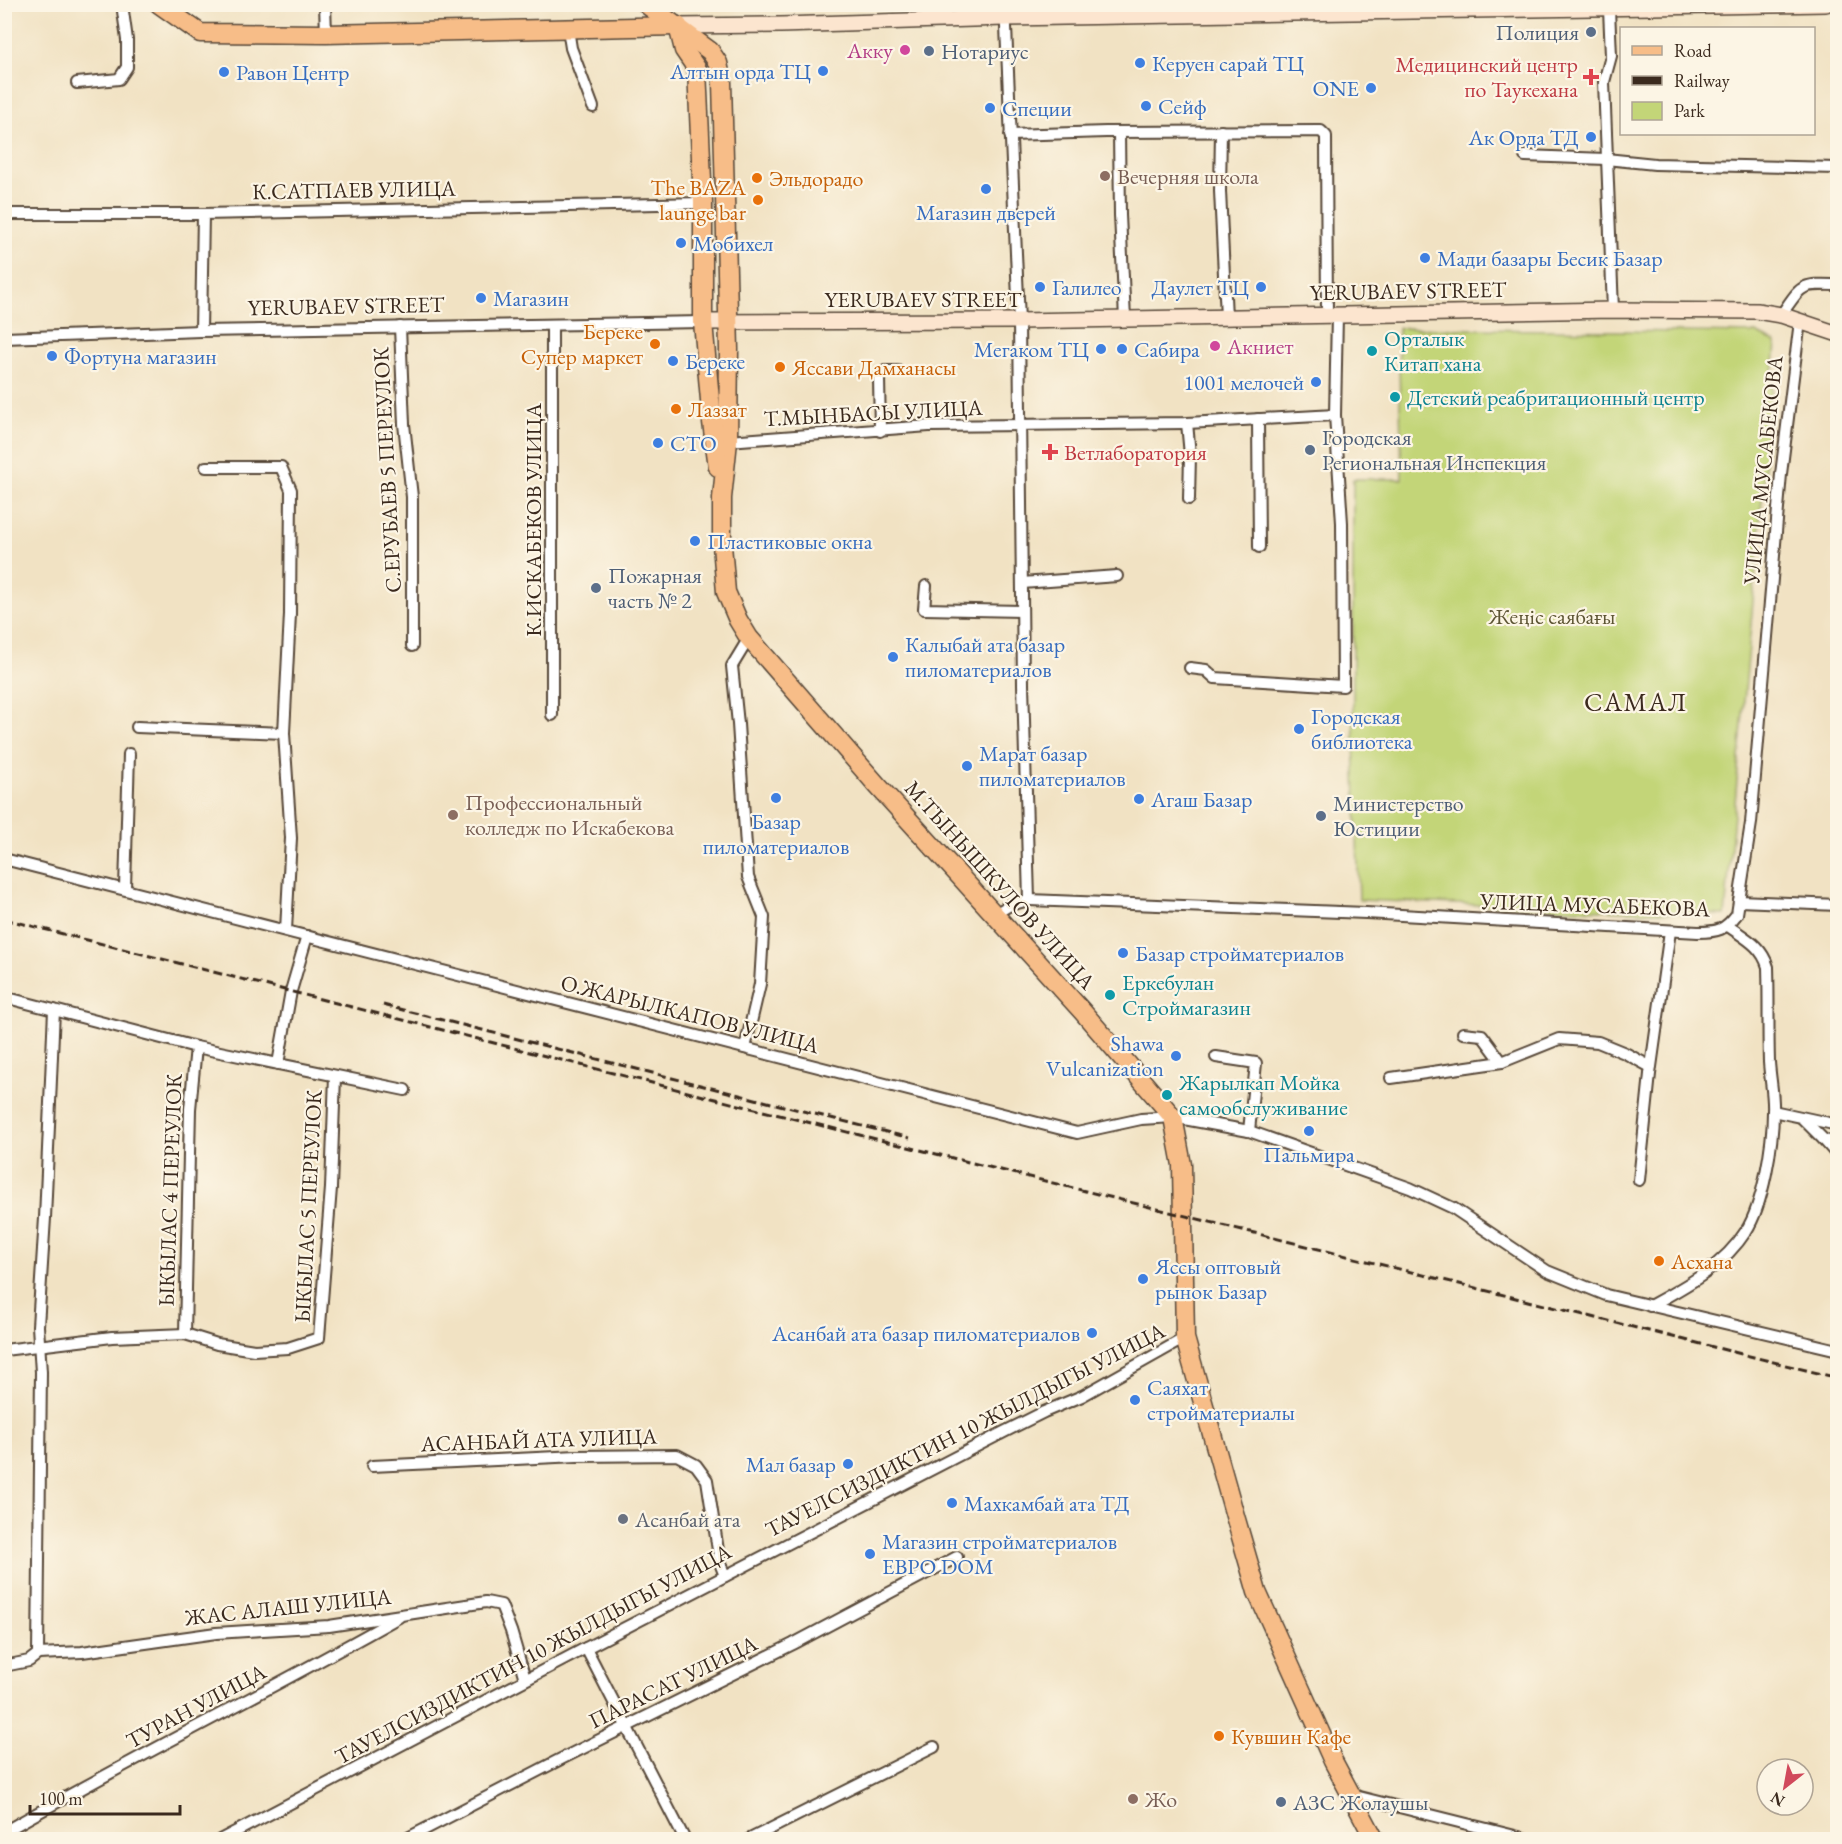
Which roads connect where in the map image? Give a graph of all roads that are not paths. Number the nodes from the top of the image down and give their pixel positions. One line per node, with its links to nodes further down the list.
1 (122, 4): 12 (street)
2 (159, 4): 11 (main road)
3 (325, 4): 11 (street)
4 (646, 4): 9 (main road)
5 (1826, 4): 6 (street)
6 (1731, 5): 7 (street)
7 (1609, 9): 8 (street); 18 (street)
8 (1005, 11): 9 (street); 16 (street)
9 (678, 26): 10 (main road); 20 (main road, М.ТЫНЫШКУЛОВ УЛИЦА); 32 (main road, М.ТЫНЫШКУЛОВ УЛИЦА)
10 (568, 29): 11 (main road); 13 (street)
11 (326, 34)
12 (77, 83)
13 (593, 107)
14 (1221, 131): 15 (street); 25 (street); 27 (street)
15 (1119, 132): 16 (street); 28 (street)
16 (1010, 135): 29 (street)
17 (1525, 156): 18 (street)
18 (1606, 159): 19 (street); 24 (street)
19 (1838, 168)
20 (703, 202): 22 (street, К.САТПАЕВ УЛИЦА); 31 (main road, М.ТЫНЫШКУЛОВ УЛИЦА)
21 (4, 214): 22 (street, К.САТПАЕВ УЛИЦА)
22 (203, 214): 35 (street)
23 (1838, 285): 26 (street)
24 (1613, 310): 25 (street, YERUBAEV STREET); 26 (street, YERUBAEV STREET)
25 (1332, 315): 27 (street, YERUBAEV STREET); 39 (street)
26 (1781, 315): 30 (street, YERUBAEV STREET)
27 (1226, 317): 28 (street, YERUBAEV STREET)
28 (1125, 319): 29 (street, YERUBAEV STREET)
29 (1019, 321): 32 (street, YERUBAEV STREET); 42 (street)
30 (1800, 321): 36 (street, YERUBAEV STREET); 63 (street, УЛИЦА МУСАБЕКОВА)
31 (704, 322): 32 (street, YERUBAEV STREET); 33 (street, YERUBAEV STREET); 46 (main road, М.ТЫНЫШКУЛОВ УЛИЦА)
32 (728, 322): 44 (main road, М.ТЫНЫШКУЛОВ УЛИЦА)
33 (552, 326): 34 (street, YERUBAEV STREET); 56 (street, К.ИСКАБЕКОВ УЛИЦА)
34 (400, 327): 35 (street, YERUBAEV STREET); 54 (street, С.ЕРУБАЕВ 5 ПЕРЕУЛОК)
35 (201, 331): 37 (street, YERUBAEV STREET)
36 (1838, 334)
37 (4, 338)
38 (898, 371): 43 (street)
39 (1335, 415): 40 (street, Т.МЫНБАСЫ УЛИЦА); 55 (street)
40 (1258, 419): 41 (street, Т.МЫНБАСЫ УЛИЦА); 48 (street)
41 (1187, 423): 42 (street, Т.МЫНБАСЫ УЛИЦА); 47 (street)
42 (1019, 426): 43 (street, Т.МЫНБАСЫ УЛИЦА); 50 (street)
43 (880, 431): 44 (street, Т.МЫНБАСЫ УЛИЦА)
44 (728, 441): 46 (main road, М.ТЫНЫШКУЛОВ УЛИЦА)
45 (206, 467): 58 (street)
46 (722, 498): 53 (main road, М.ТЫНЫШКУЛОВ УЛИЦА)
47 (1189, 499)
48 (1259, 547)
49 (1117, 576): 50 (street)
50 (1022, 583): 52 (street)
51 (926, 586): 52 (street)
52 (1022, 611): 62 (street)
53 (749, 638): 65 (main road, М.ТЫНЫШКУЛОВ УЛИЦА); 74 (street)
54 (412, 646)
55 (1190, 668)
56 (552, 715)
57 (137, 727): 58 (street)
58 (284, 733): 67 (street)
59 (129, 754): 61 (street)
60 (4, 859): 61 (street, О.ЖАРЫЛКАПОВ УЛИЦА)
61 (125, 888): 67 (street, О.ЖАРЫЛКАПОВ УЛИЦА)
62 (1029, 900): 65 (street); 68 (street, УЛИЦА МУСАБЕКОВА)
63 (1739, 901): 64 (street); 66 (street, УЛИЦА МУСАБЕКОВА)
64 (1838, 905)
65 (995, 914): 83 (main road, М.ТЫНЫШКУЛОВ УЛИЦА)
66 (1728, 926): 68 (street, УЛИЦА МУСАБЕКОВА); 82 (street)
67 (286, 930): 69 (street, О.ЖАРЫЛКАПОВ УЛИЦА)
68 (1670, 931): 78 (street)
69 (307, 936): 74 (street, О.ЖАРЫЛКАПОВ УЛИЦА); 77 (street)
70 (4, 997): 71 (street)
71 (54, 1010): 73 (street); 94 (street)
72 (1463, 1033): 76 (street)
73 (196, 1047): 77 (street); 92 (street, ЫКЫЛАС 4 ПЕРЕУЛОК)
74 (745, 1048): 83 (street, О.ЖАРЫЛКАПОВ УЛИЦА)
75 (1216, 1057): 86 (street)
76 (1502, 1062): 78 (street); 80 (street)
77 (278, 1064): 79 (street)
78 (1651, 1067): 90 (street)
79 (335, 1076): 81 (street); 92 (street, ЫКЫЛАС 5 ПЕРЕУЛОК)
80 (1391, 1078)
81 (405, 1090)
82 (1773, 1111): 84 (street); 91 (street)
83 (1173, 1117): 86 (street, О.ЖАРЫЛКАПОВ УЛИЦА); 93 (main road)
84 (1802, 1118): 85 (street); 87 (street)
85 (1838, 1125)
86 (1249, 1131): 91 (street, О.ЖАРЫЛКАПОВ УЛИЦА)
87 (1824, 1140): 88 (street); 89 (street)
88 (1838, 1143)
89 (1838, 1156)
90 (1639, 1180)
91 (1650, 1306): 96 (street, О.ЖАРЫЛКАПОВ УЛИЦА)
92 (185, 1334): 94 (street)
93 (1185, 1338): 99 (street, ТАУЕЛСИЗДИКТИН 10 ЖЫЛДЫГЫ УЛИЦА); 107 (main road)
94 (39, 1347): 95 (street); 102 (street)
95 (4, 1350)
96 (1838, 1350)
97 (372, 1466): 99 (street, АСАНБАЙ АТА УЛИЦА)
98 (957, 1557): 105 (street, ПАРАСАТ УЛИЦА)
99 (725, 1576): 101 (street, ТАУЕЛСИЗДИКТИН 10 ЖЫЛДЫГЫ УЛИЦА)
100 (405, 1613): 102 (street, ЖАС АЛАШ УЛИЦА); 104 (street, ЖАС АЛАШ УЛИЦА); 108 (street, ТУРАН УЛИЦА)
101 (586, 1648): 104 (street, ТАУЕЛСИЗДИКТИН 10 ЖЫЛДЫГЫ УЛИЦА); 105 (street)
102 (38, 1654): 103 (street, ЖАС АЛАШ УЛИЦА)
103 (4, 1666)
104 (525, 1679): 109 (street, ТАУЕЛСИЗДИКТИН 10 ЖЫЛДЫГЫ УЛИЦА)
105 (627, 1726): 110 (street, ПАРАСАТ УЛИЦА); 111 (street)
106 (934, 1747): 112 (street)
107 (1351, 1795): 113 (main road); 114 (street)
108 (4, 1832)
109 (220, 1839)
110 (404, 1839)
111 (685, 1839)
112 (748, 1839)
113 (1375, 1839)
114 (1531, 1839)

